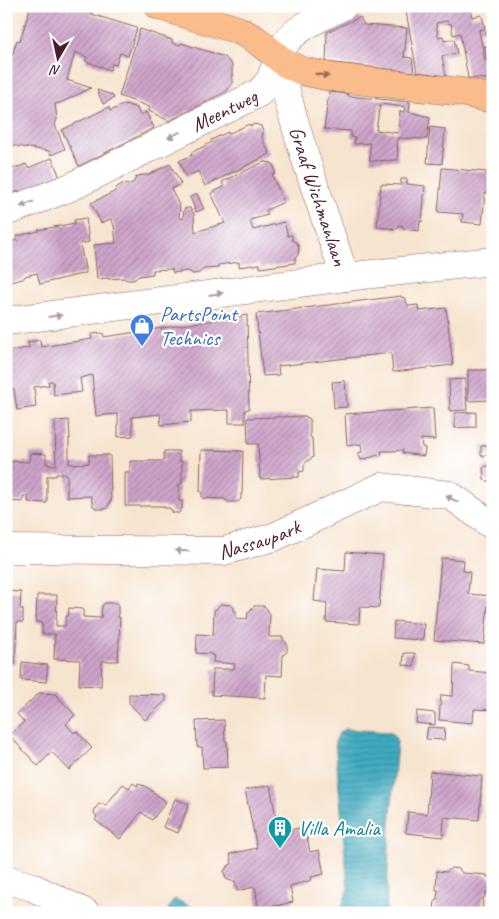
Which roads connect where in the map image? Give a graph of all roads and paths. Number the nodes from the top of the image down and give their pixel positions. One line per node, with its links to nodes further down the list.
1 (159, 6): 3 (main road)
2 (343, 6): 3 (street, Meentweg)
3 (278, 57): 4 (main road, one-way to 4); 5 (street, Meentweg, one-way to 5); 7 (street, Graaf Wichmanlaan)
4 (493, 99)
5 (6, 212)
6 (493, 261): 7 (street, Graaf Wichmanlaan)
7 (345, 277): 8 (street, one-way to 7)
8 (6, 322)
9 (493, 526): 10 (street, Nassaupark, one-way to 10)
10 (6, 549)
11 (6, 879): 13 (street)
12 (279, 905): 14 (path)
13 (86, 913)
14 (281, 913)

